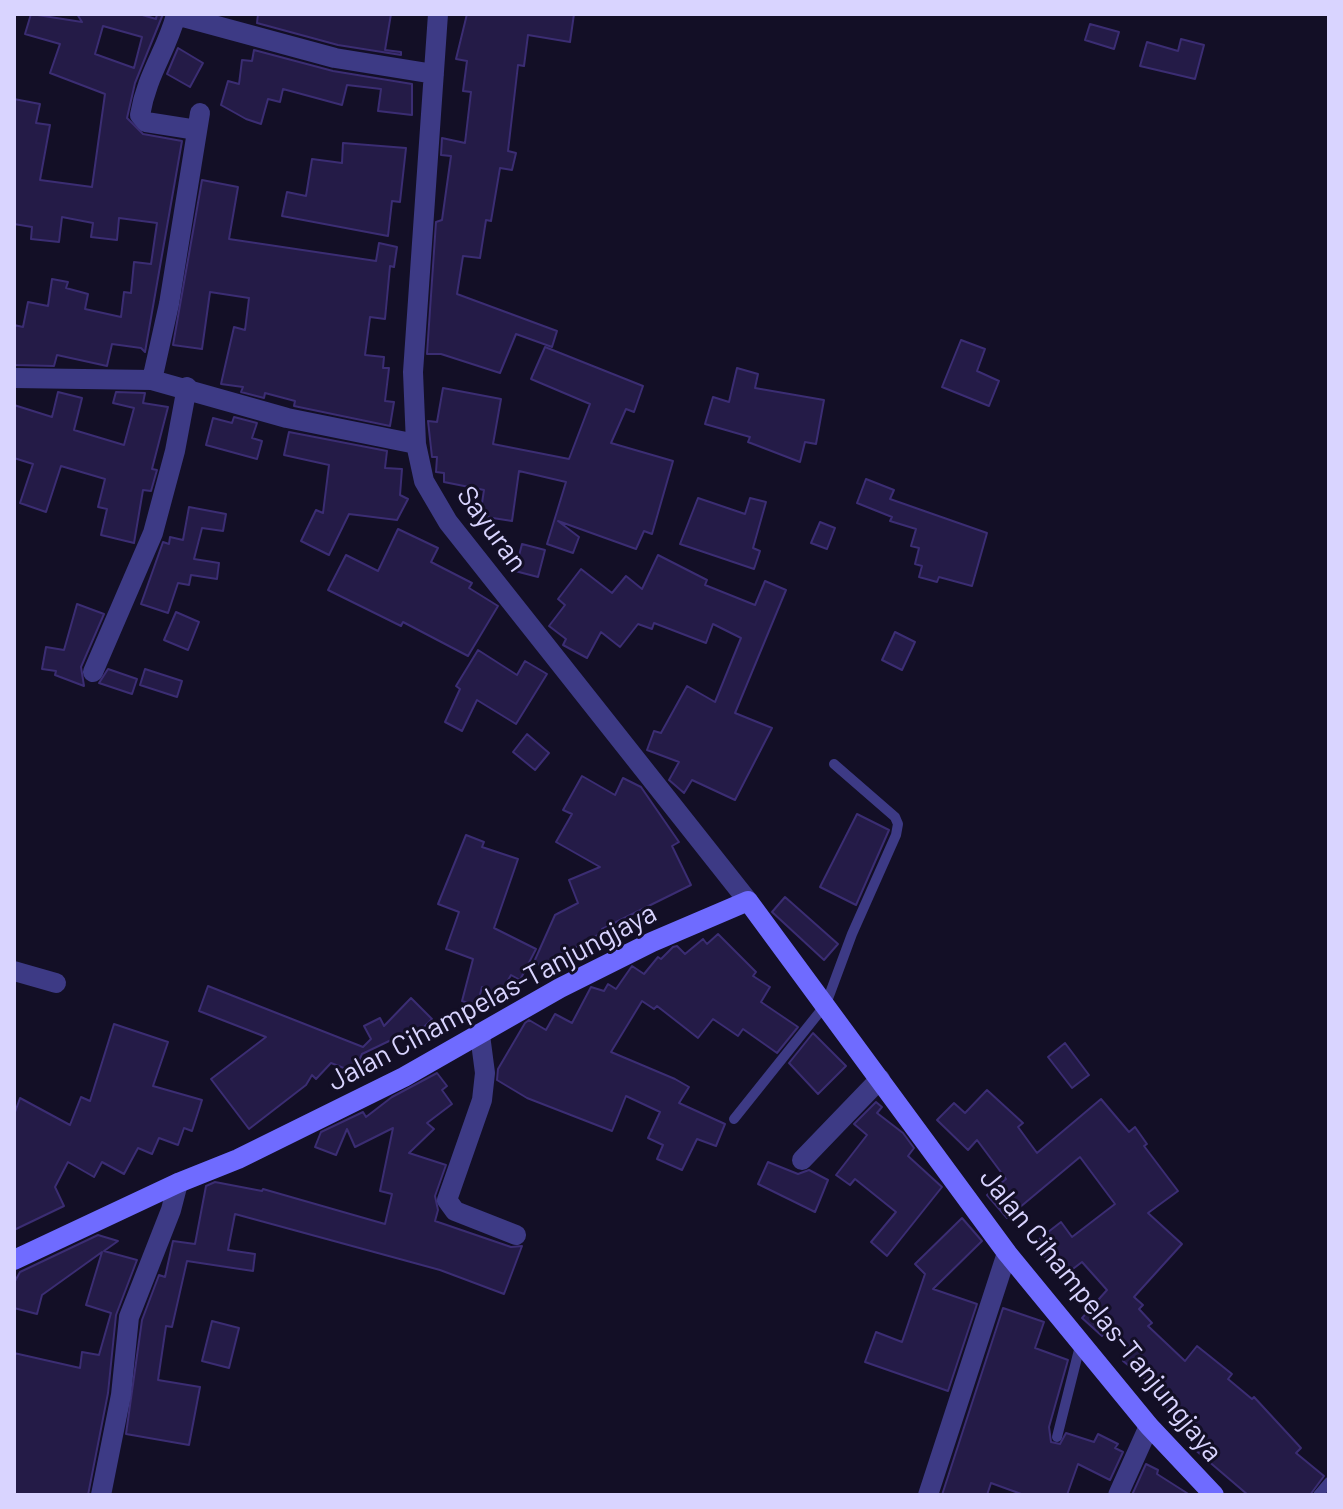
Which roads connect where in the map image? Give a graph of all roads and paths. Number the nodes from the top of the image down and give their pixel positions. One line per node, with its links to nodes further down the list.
1 (438, 14): 2 (street, Sayuran)
2 (434, 74): 4 (street); 6 (street, Sayuran)
3 (14, 378): 4 (street)
4 (152, 380): 5 (street)
5 (187, 387): 6 (street); 7 (street)
6 (416, 444): 9 (street, Sayuran)
7 (93, 672)
8 (834, 764): 12 (lane)
9 (748, 901): 12 (main road, Jalan Cihampelas-Tanjungjaya); 13 (main road, Jalan Cihampelas-Tanjungjaya)
10 (14, 971): 11 (street)
11 (56, 983)
12 (826, 1004): 14 (main road, Jalan Cihampelas-Tanjungjaya); 15 (lane)
13 (480, 1035): 17 (main road, Jalan Cihampelas-Tanjungjaya); 18 (street)
14 (880, 1079): 16 (street); 19 (main road, Jalan Cihampelas-Tanjungjaya)
15 (734, 1119)
16 (802, 1160)
17 (178, 1183): 20 (main road, Jalan Cihampelas-Tanjungjaya); 25 (street)
18 (516, 1235)
19 (1007, 1253): 21 (main road, Jalan Cihampelas-Tanjungjaya); 26 (street)
20 (14, 1260)
21 (1082, 1340): 22 (main road, Jalan Cihampelas-Tanjungjaya); 23 (lane)
22 (1149, 1426): 27 (street); 28 (main road, Jalan Cihampelas-Tanjungjaya)
23 (1057, 1437)
24 (1329, 1482): 29 (lane)
25 (101, 1495)
26 (928, 1495)
27 (1118, 1495)
28 (1214, 1495)
29 (1318, 1495)

